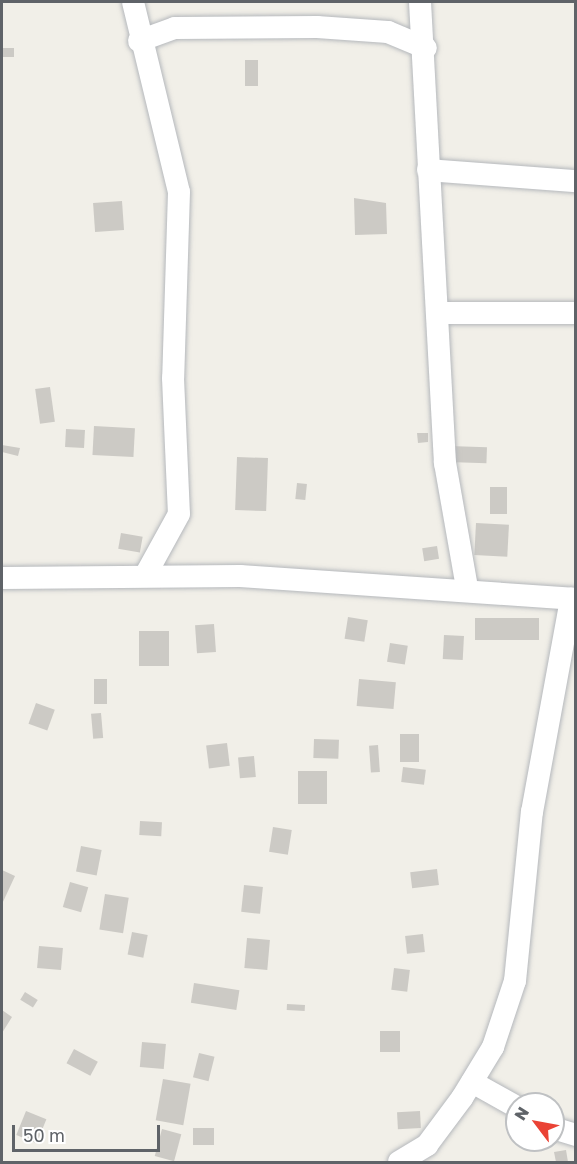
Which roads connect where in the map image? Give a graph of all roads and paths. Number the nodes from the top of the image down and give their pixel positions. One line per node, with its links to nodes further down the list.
1 (133, 2): 3 (street)
2 (420, 2): 4 (street)
3 (139, 41): 4 (street); 9 (street)
4 (426, 48): 5 (street)
5 (428, 170): 6 (street); 7 (street)
6 (576, 181)
7 (438, 313): 8 (street); 11 (street)
8 (576, 313)
9 (146, 574): 10 (street); 11 (street)
10 (2, 578)
11 (467, 588): 12 (street)
12 (574, 599): 13 (street)
13 (472, 1082): 14 (street); 15 (street)
14 (505, 1100)
15 (399, 1162)

